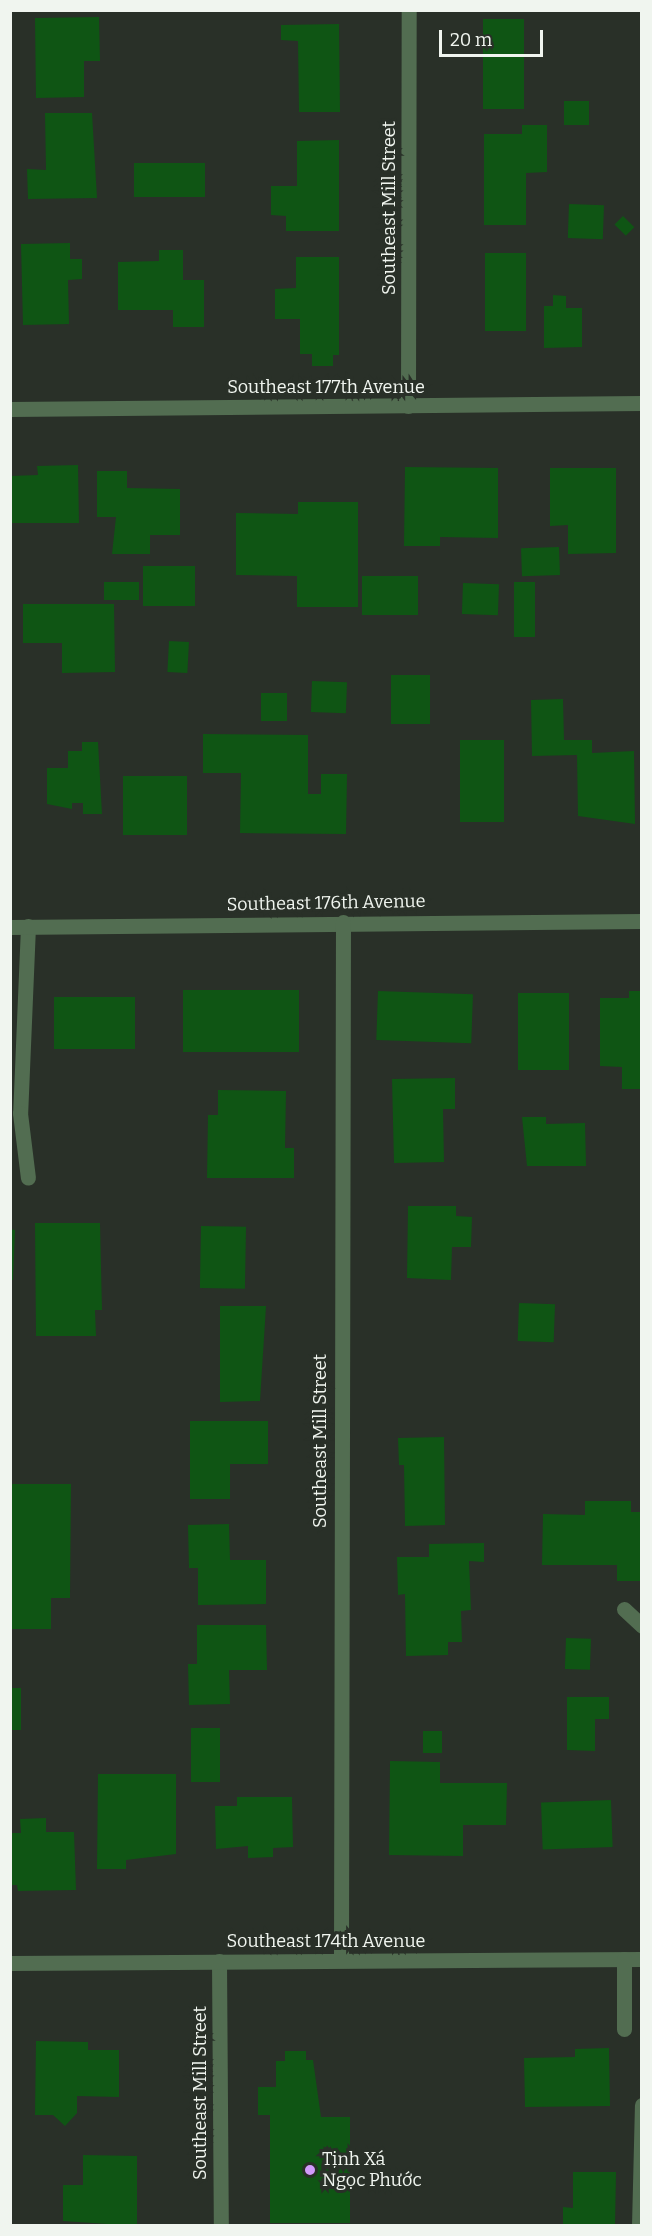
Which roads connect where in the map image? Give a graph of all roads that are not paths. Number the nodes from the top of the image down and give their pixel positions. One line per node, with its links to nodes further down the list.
1 (410, 10): 3 (street, Southeast Mill Street)
2 (642, 403): 3 (street, Southeast 177th Avenue)
3 (408, 406): 4 (street, Southeast 177th Avenue)
4 (10, 409)
5 (642, 921): 6 (street, Southeast 176th Avenue)
6 (343, 922): 7 (street, Southeast 176th Avenue); 14 (street, Southeast Mill Street)
7 (28, 926): 8 (street, Southeast 176th Avenue); 9 (street)
8 (10, 927)
9 (28, 1178)
10 (624, 1609): 11 (street)
11 (642, 1626)
12 (624, 1959): 13 (street, Southeast 174th Avenue); 14 (street, Southeast 174th Avenue); 17 (street)
13 (642, 1959)
14 (341, 1960): 15 (street, Southeast 174th Avenue)
15 (219, 1961): 16 (street, Southeast 174th Avenue); 19 (street, Southeast Mill Street)
16 (10, 1963)
17 (624, 2029)
18 (642, 2105): 20 (street)
19 (221, 2226)
20 (639, 2226)

